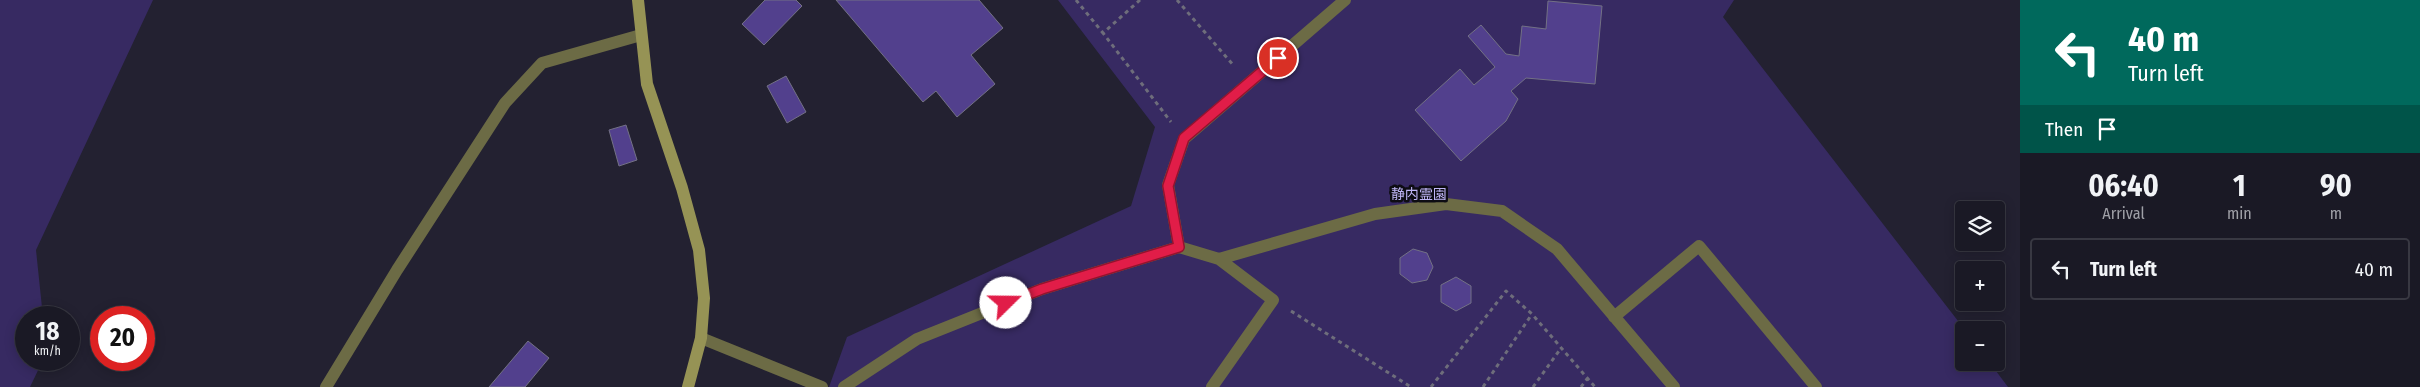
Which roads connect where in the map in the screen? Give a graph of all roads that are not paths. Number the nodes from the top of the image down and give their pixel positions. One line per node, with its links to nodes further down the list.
1 (638, 0): 3 (street)
2 (1345, 0): 4 (street)
3 (641, 35): 7 (street); 8 (street)
4 (1179, 247): 5 (street); 11 (street)
5 (1219, 259): 6 (street); 12 (street)
6 (1614, 317): 13 (street); 14 (street)
7 (701, 338): 9 (street); 10 (street)
8 (326, 387)
9 (688, 387)
10 (822, 387)
11 (844, 387)
12 (1212, 387)
13 (1674, 387)
14 (1816, 387)

